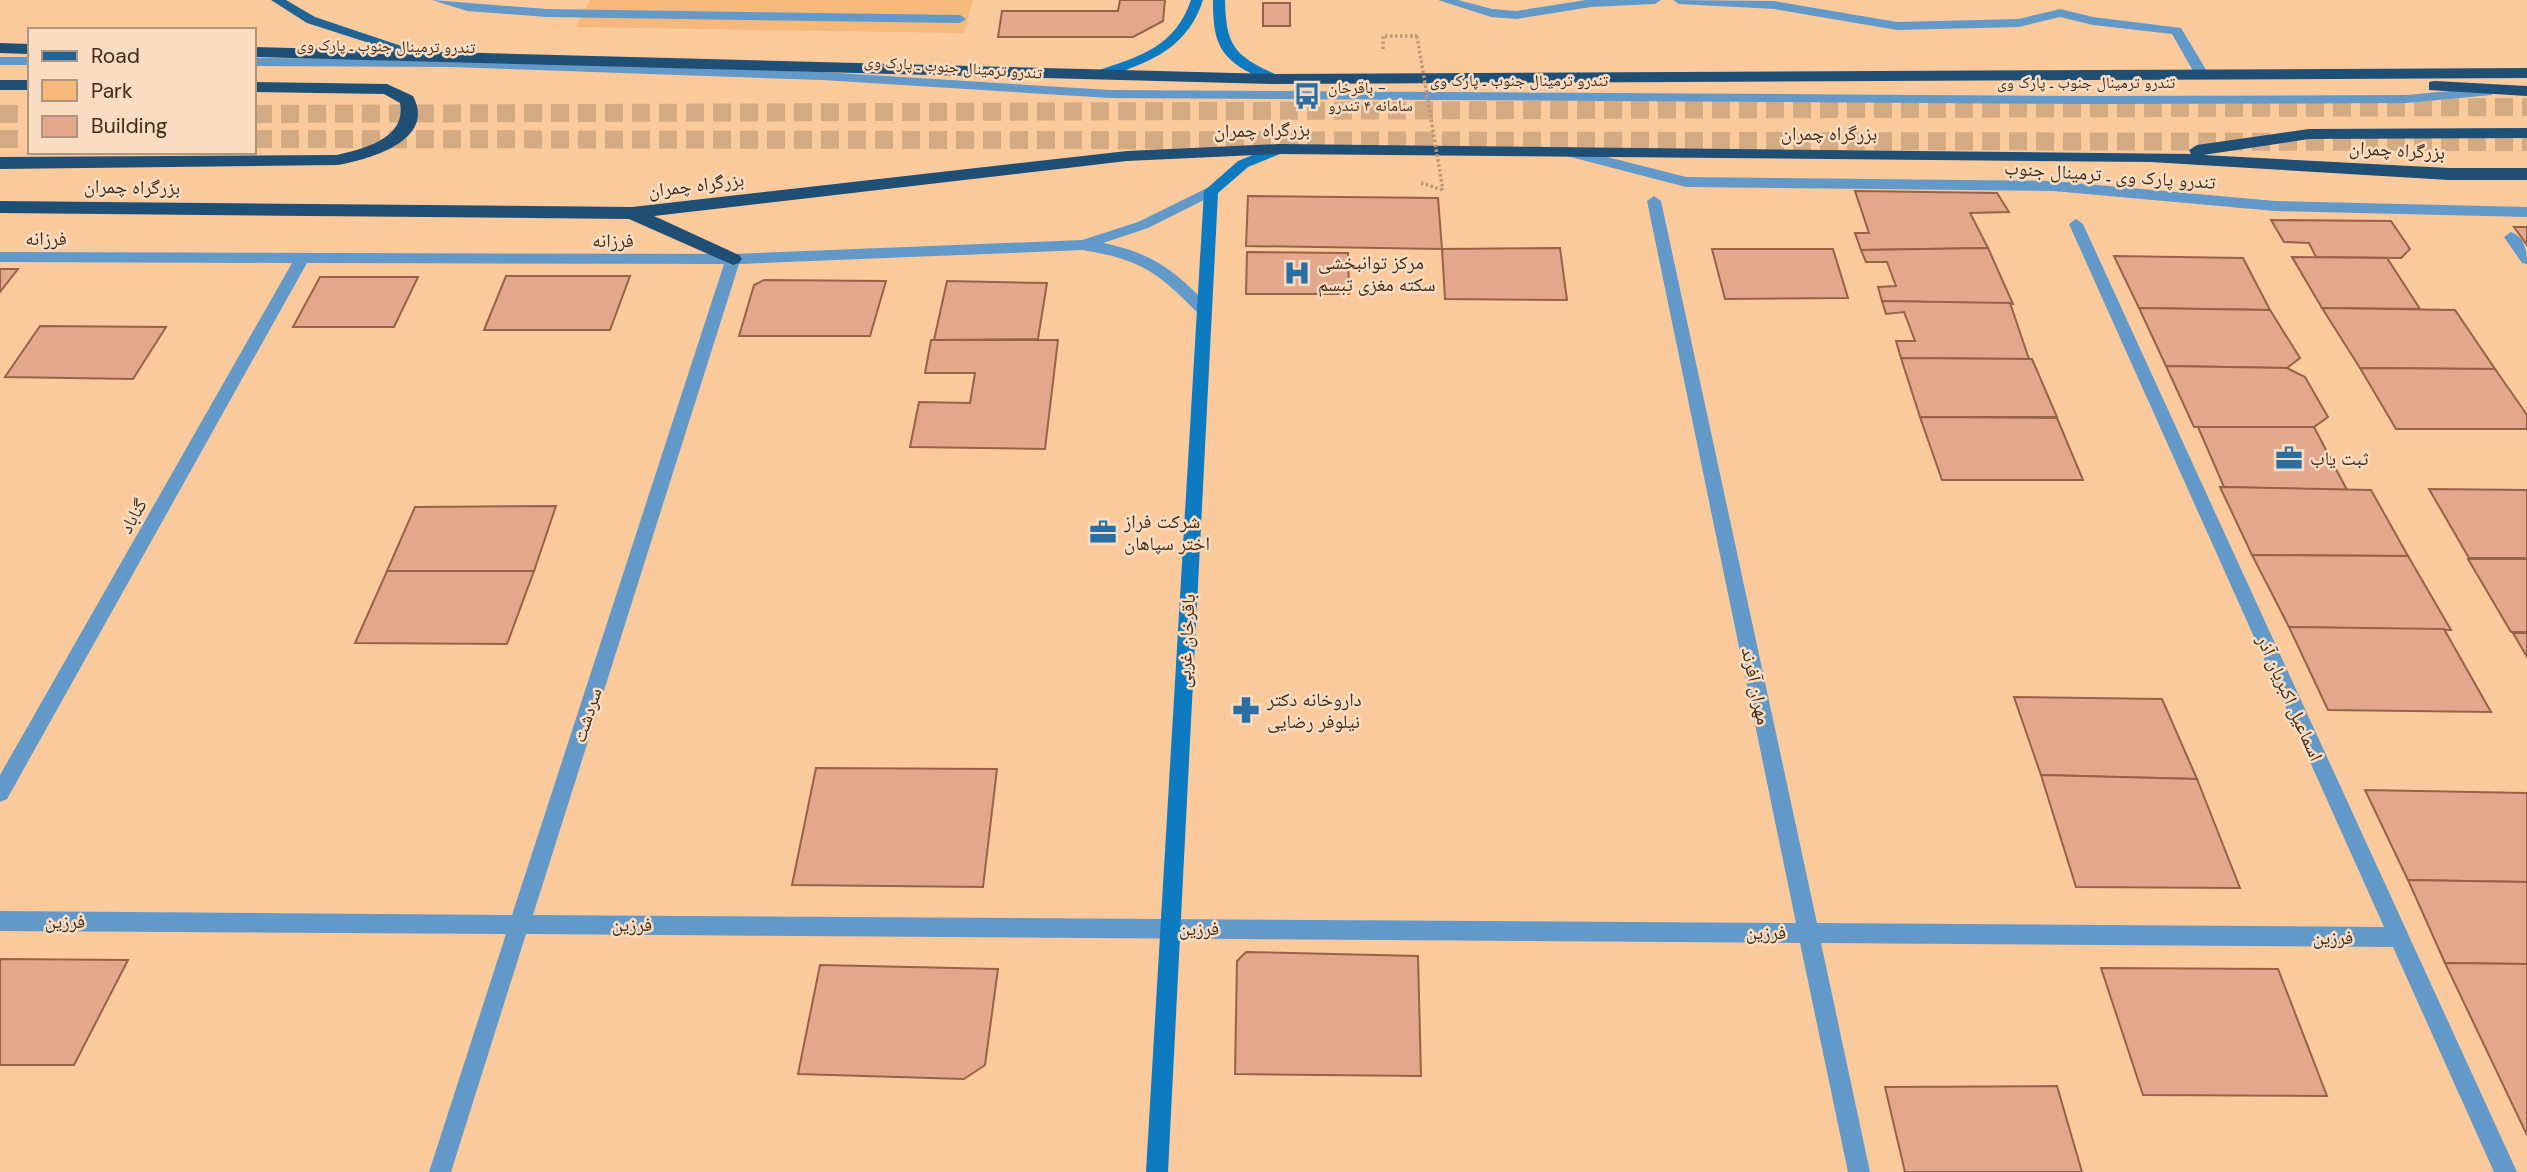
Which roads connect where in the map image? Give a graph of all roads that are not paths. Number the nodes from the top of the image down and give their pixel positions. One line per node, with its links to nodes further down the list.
1 (277, 0): 13 (main road)
2 (438, 0): 9 (street)
3 (1197, 0): 19 (main road)
4 (1219, 0): 21 (main road)
5 (1444, 0): 6 (street)
6 (1655, 0)
7 (1679, 0): 8 (street)
8 (2059, 6): 17 (street)
9 (960, 19)
10 (0, 48): 11 (highway)
11 (28, 49)
12 (256, 52): 13 (highway)
13 (421, 55): 19 (highway)
14 (0, 61): 15 (street)
15 (28, 61)
16 (256, 62): 25 (street, تندرو ترمینال جنوب ـ پارک وی)
17 (2201, 73): 20 (highway); 21 (highway)
18 (2527, 73): 20 (highway)
19 (1104, 74): 21 (highway)
20 (2331, 74): 25 (highway)
21 (1274, 79)
22 (0, 85): 23 (highway)
23 (28, 85)
24 (256, 87): 31 (highway)
25 (2491, 91): 26 (highway)
26 (2527, 91)
27 (2527, 133): 30 (highway)
28 (1280, 149): 29 (highway, بزرگراه چمران); 33 (main road); 37 (highway, بزرگراه چمران)
29 (1568, 152): 30 (highway, بزرگراه چمران); 36 (street, تندرو پارک وی ـ ترمینال جنوب)
30 (2150, 157): 32 (highway, بزرگراه چمران)
31 (0, 163)
32 (2527, 174)
33 (1211, 191): 40 (street); 45 (main road, باقرخان غربی)
34 (1654, 201): 50 (street, مهران آفرند)
35 (0, 207): 37 (highway, بزرگراه چمران)
36 (2527, 212)
37 (632, 213): 44 (highway)
38 (2076, 224): 51 (street, اسماعیل اکبریان آذر)
39 (2511, 237): 42 (street)
40 (1083, 245): 44 (street, فرزانه); 45 (street, فرزانه)
41 (0, 257): 43 (street, فرزانه)
42 (2527, 258)
43 (302, 259): 44 (street, فرزانه); 46 (street, گناباد)
44 (733, 259): 48 (street, سردشت)
45 (1203, 310): 49 (main road, باقرخان غربی)
46 (0, 793)
47 (0, 921): 48 (street, فرزین)
48 (520, 924): 49 (street, فرزین); 52 (street, سردشت)
49 (1171, 928): 50 (street, فرزین); 53 (main road, باقرخان غربی)
50 (1808, 932): 51 (street, فرزین); 54 (street, مهران آفرند)
51 (2399, 937): 55 (street, اسماعیل اکبریان آذر)
52 (440, 1172)
53 (1157, 1172)
54 (1859, 1172)
55 (2506, 1172)

